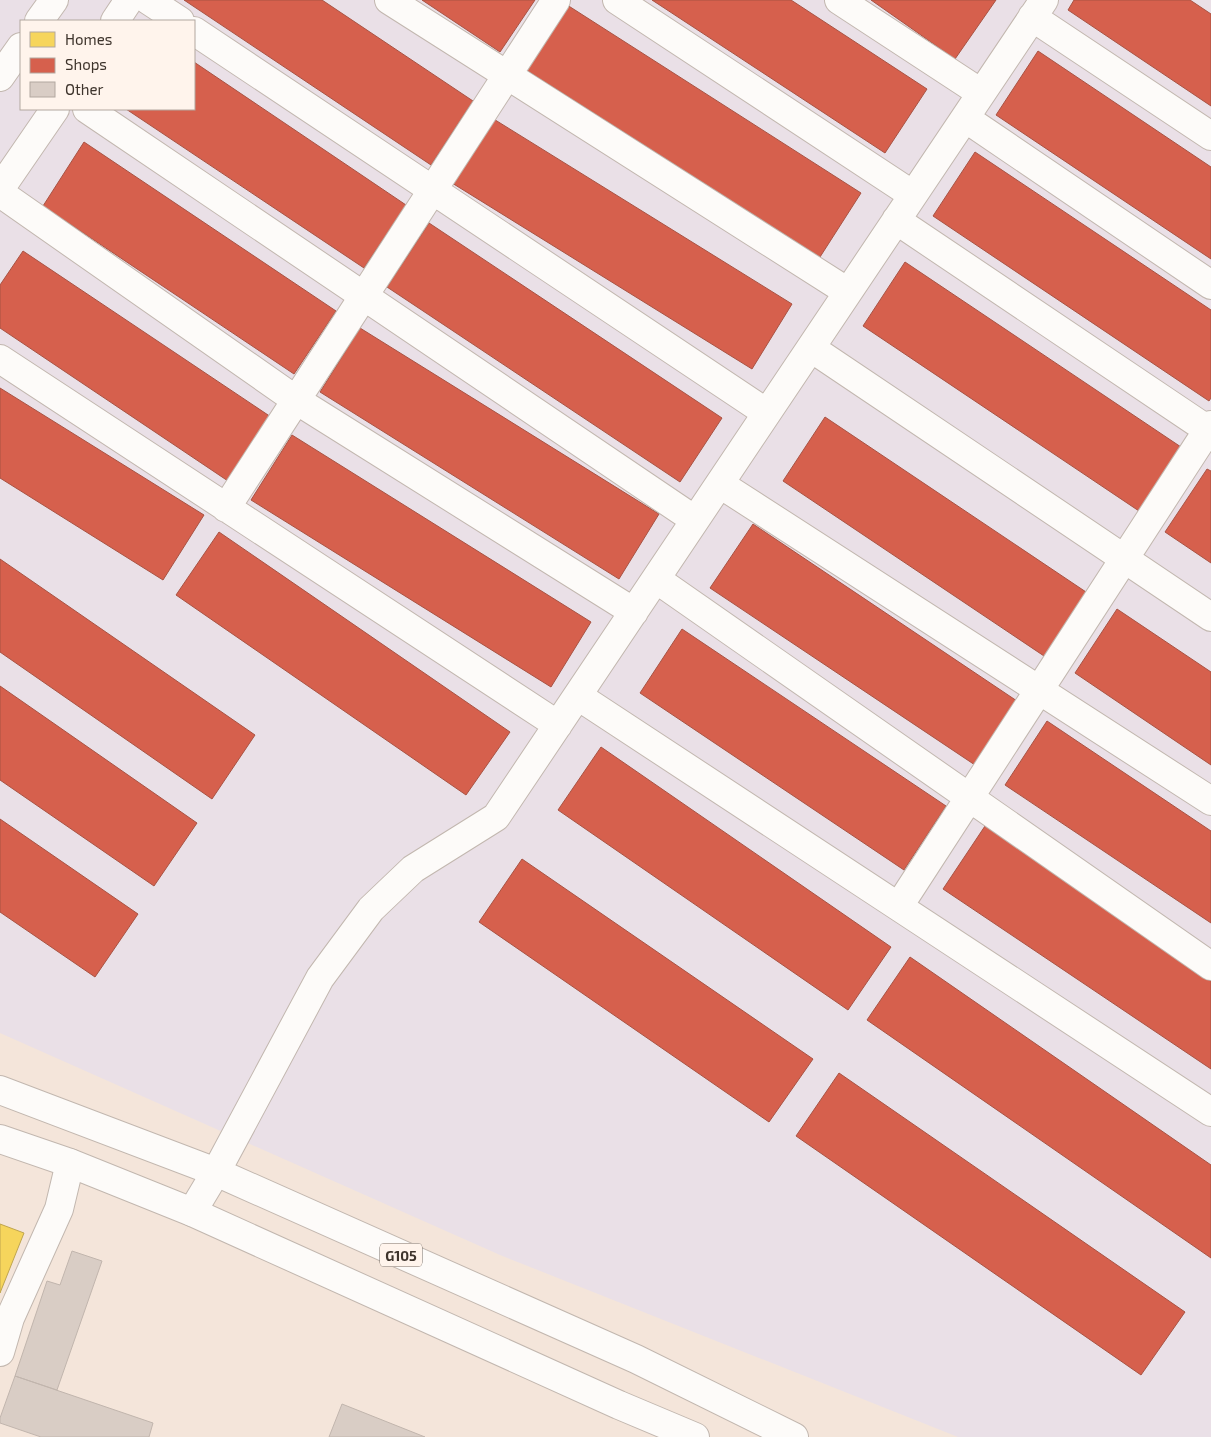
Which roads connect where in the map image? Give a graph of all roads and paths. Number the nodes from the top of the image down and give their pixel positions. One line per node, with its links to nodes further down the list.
1 (54, 0): 9 (main road)
2 (129, 0): 10 (main road)
3 (148, 0): 11 (main road)
4 (389, 0): 14 (main road)
5 (556, 0): 14 (main road)
6 (617, 0): 24 (main road)
7 (839, 0): 16 (main road)
8 (1038, 9): 16 (main road); 20 (main road)
9 (40, 20)
10 (116, 20)
11 (178, 20)
12 (195, 31): 22 (main road)
13 (20, 48): 15 (main road)
14 (507, 75): 22 (main road); 27 (main road)
15 (0, 77)
16 (981, 93): 19 (main road)
17 (53, 110): 21 (main road)
18 (88, 110): 28 (main road)
19 (965, 118): 24 (main road); 26 (main road)
20 (1211, 136)
21 (0, 189)
22 (433, 190): 28 (main road); 32 (main road)
23 (0, 193): 31 (main road)
24 (913, 195): 25 (main road)
25 (896, 220): 27 (main road); 33 (main road)
26 (1211, 285)
27 (848, 292): 29 (main road)
28 (364, 296): 31 (main road); 36 (main road)
29 (810, 348): 32 (main road); 37 (main road)
30 (0, 359): 35 (main road)
31 (296, 400): 35 (main road); 39 (main road)
32 (767, 413): 34 (main road)
33 (1210, 429): 37 (main road)
34 (720, 484): 36 (main road); 41 (main road)
35 (226, 508): 43 (main road)
36 (695, 520): 38 (main road)
37 (1124, 559): 40 (main road); 41 (main road)
38 (656, 579): 39 (main road); 44 (main road)
39 (634, 612): 42 (main road)
40 (1211, 618)
41 (1039, 690): 44 (main road); 45 (main road)
42 (578, 696): 43 (main road); 46 (main road)
43 (558, 725): 52 (main road)
44 (969, 797): 46 (main road); 47 (main road)
45 (1211, 801)
46 (898, 906): 49 (main road)
47 (1211, 966)
48 (0, 1090): 52 (main road, G105)
49 (1211, 1112)
50 (0, 1139): 51 (main road)
51 (70, 1163): 53 (main road); 54 (main road)
52 (216, 1172): 53 (main road); 56 (main road, G105)
53 (192, 1212): 55 (main road)
54 (0, 1352)
55 (695, 1437)
56 (794, 1437)

